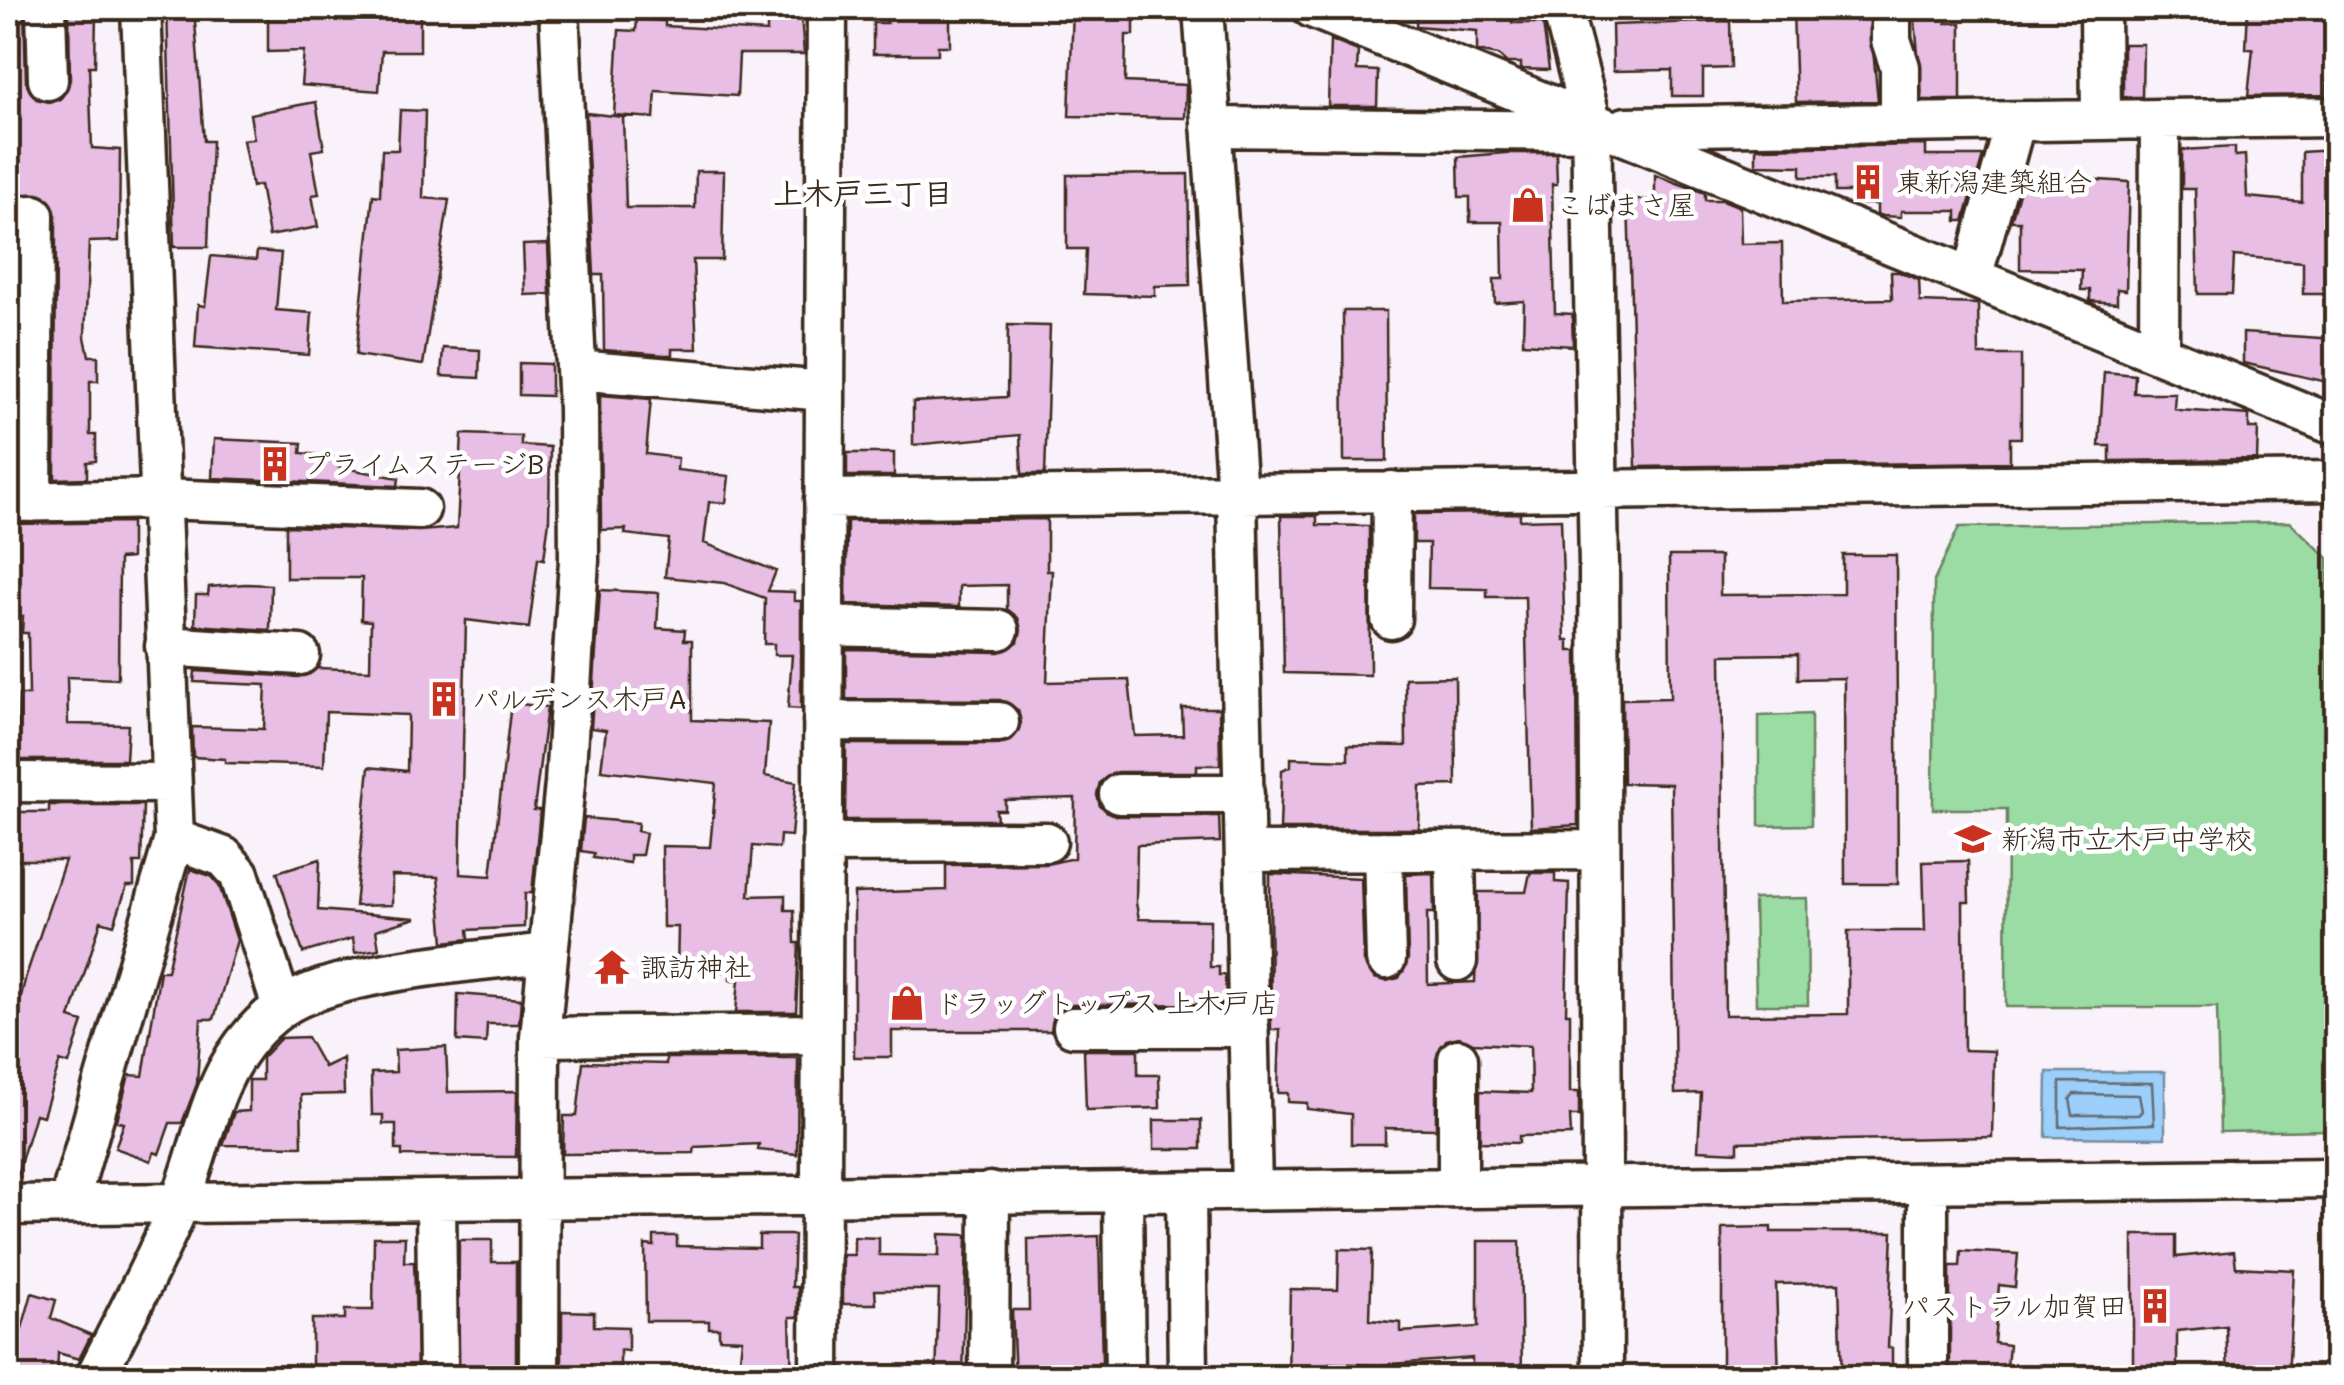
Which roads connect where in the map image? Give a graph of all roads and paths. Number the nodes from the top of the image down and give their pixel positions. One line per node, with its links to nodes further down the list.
1 (46, 8): 11 (street)
2 (141, 8): 30 (street)
3 (559, 8): 23 (street)
4 (827, 8): 24 (street)
5 (1203, 8): 18 (street)
6 (1312, 8): 10 (street)
7 (1562, 8): 17 (street)
8 (1891, 8): 15 (street)
9 (2100, 8): 14 (street)
10 (1482, 76): 17 (street); 19 (street)
11 (48, 80)
12 (2336, 117): 13 (street)
13 (2160, 119): 14 (street); 22 (street)
14 (2101, 120): 16 (street)
15 (1900, 122): 16 (street); 17 (street)
16 (2015, 124): 21 (street)
17 (1597, 126): 19 (street); 21 (street); 27 (street)
18 (1212, 127): 19 (street); 29 (street)
19 (1462, 130)
20 (8, 216): 32 (street)
21 (1973, 274): 22 (street)
22 (2159, 351): 25 (street)
23 (576, 370): 24 (street); 52 (street)
24 (825, 391): 31 (street)
25 (2336, 426)
26 (2336, 481): 27 (street)
27 (1597, 488): 28 (street); 49 (street)
28 (1392, 491): 29 (street); 34 (street)
29 (1237, 494): 31 (street); 44 (street)
30 (162, 499): 32 (street); 33 (street); 37 (street)
31 (824, 499): 35 (street)
32 (20, 502)
33 (420, 509)
34 (1390, 619)
35 (824, 626): 36 (street); 39 (street)
36 (998, 630)
37 (165, 646): 38 (street); 42 (street)
38 (300, 655)
39 (823, 721): 40 (street); 46 (street)
40 (999, 722)
41 (8, 782): 42 (street)
42 (169, 783): 45 (street)
43 (1119, 794): 44 (street)
44 (1244, 794): 51 (street)
45 (174, 839): 55 (street); 72 (street)
46 (822, 842): 47 (street); 58 (street)
47 (1048, 842)
48 (1455, 850): 49 (street); 50 (street); 54 (street)
49 (1600, 850): 63 (street)
50 (1383, 851): 51 (street); 53 (street)
51 (1245, 852): 57 (street)
52 (547, 954): 55 (street); 59 (street)
53 (1386, 959)
54 (1457, 961)
55 (282, 1008): 73 (street)
56 (1073, 1027): 57 (street)
57 (1249, 1027): 65 (street)
58 (821, 1034): 59 (street); 69 (street)
59 (540, 1037): 70 (street)
60 (1458, 1060): 64 (street)
61 (2336, 1178): 62 (street)
62 (1928, 1183): 63 (street); 83 (street)
63 (1602, 1187): 64 (street); 82 (street)
64 (1458, 1188): 65 (street)
65 (1252, 1190): 68 (street)
66 (990, 1192): 67 (street); 69 (street); 79 (street)
67 (1124, 1192): 68 (street); 80 (street)
68 (1186, 1192): 81 (street)
69 (820, 1193): 70 (street); 78 (street)
70 (537, 1199): 71 (street); 77 (street)
71 (436, 1201): 73 (street); 75 (street)
72 (69, 1203): 73 (street); 74 (street)
73 (179, 1204): 76 (street)
74 (8, 1205)
75 (438, 1366)
76 (95, 1378)
77 (540, 1378)
78 (820, 1378)
79 (989, 1378)
80 (1124, 1378)
81 (1188, 1378)
82 (1603, 1378)
83 (1928, 1378)

